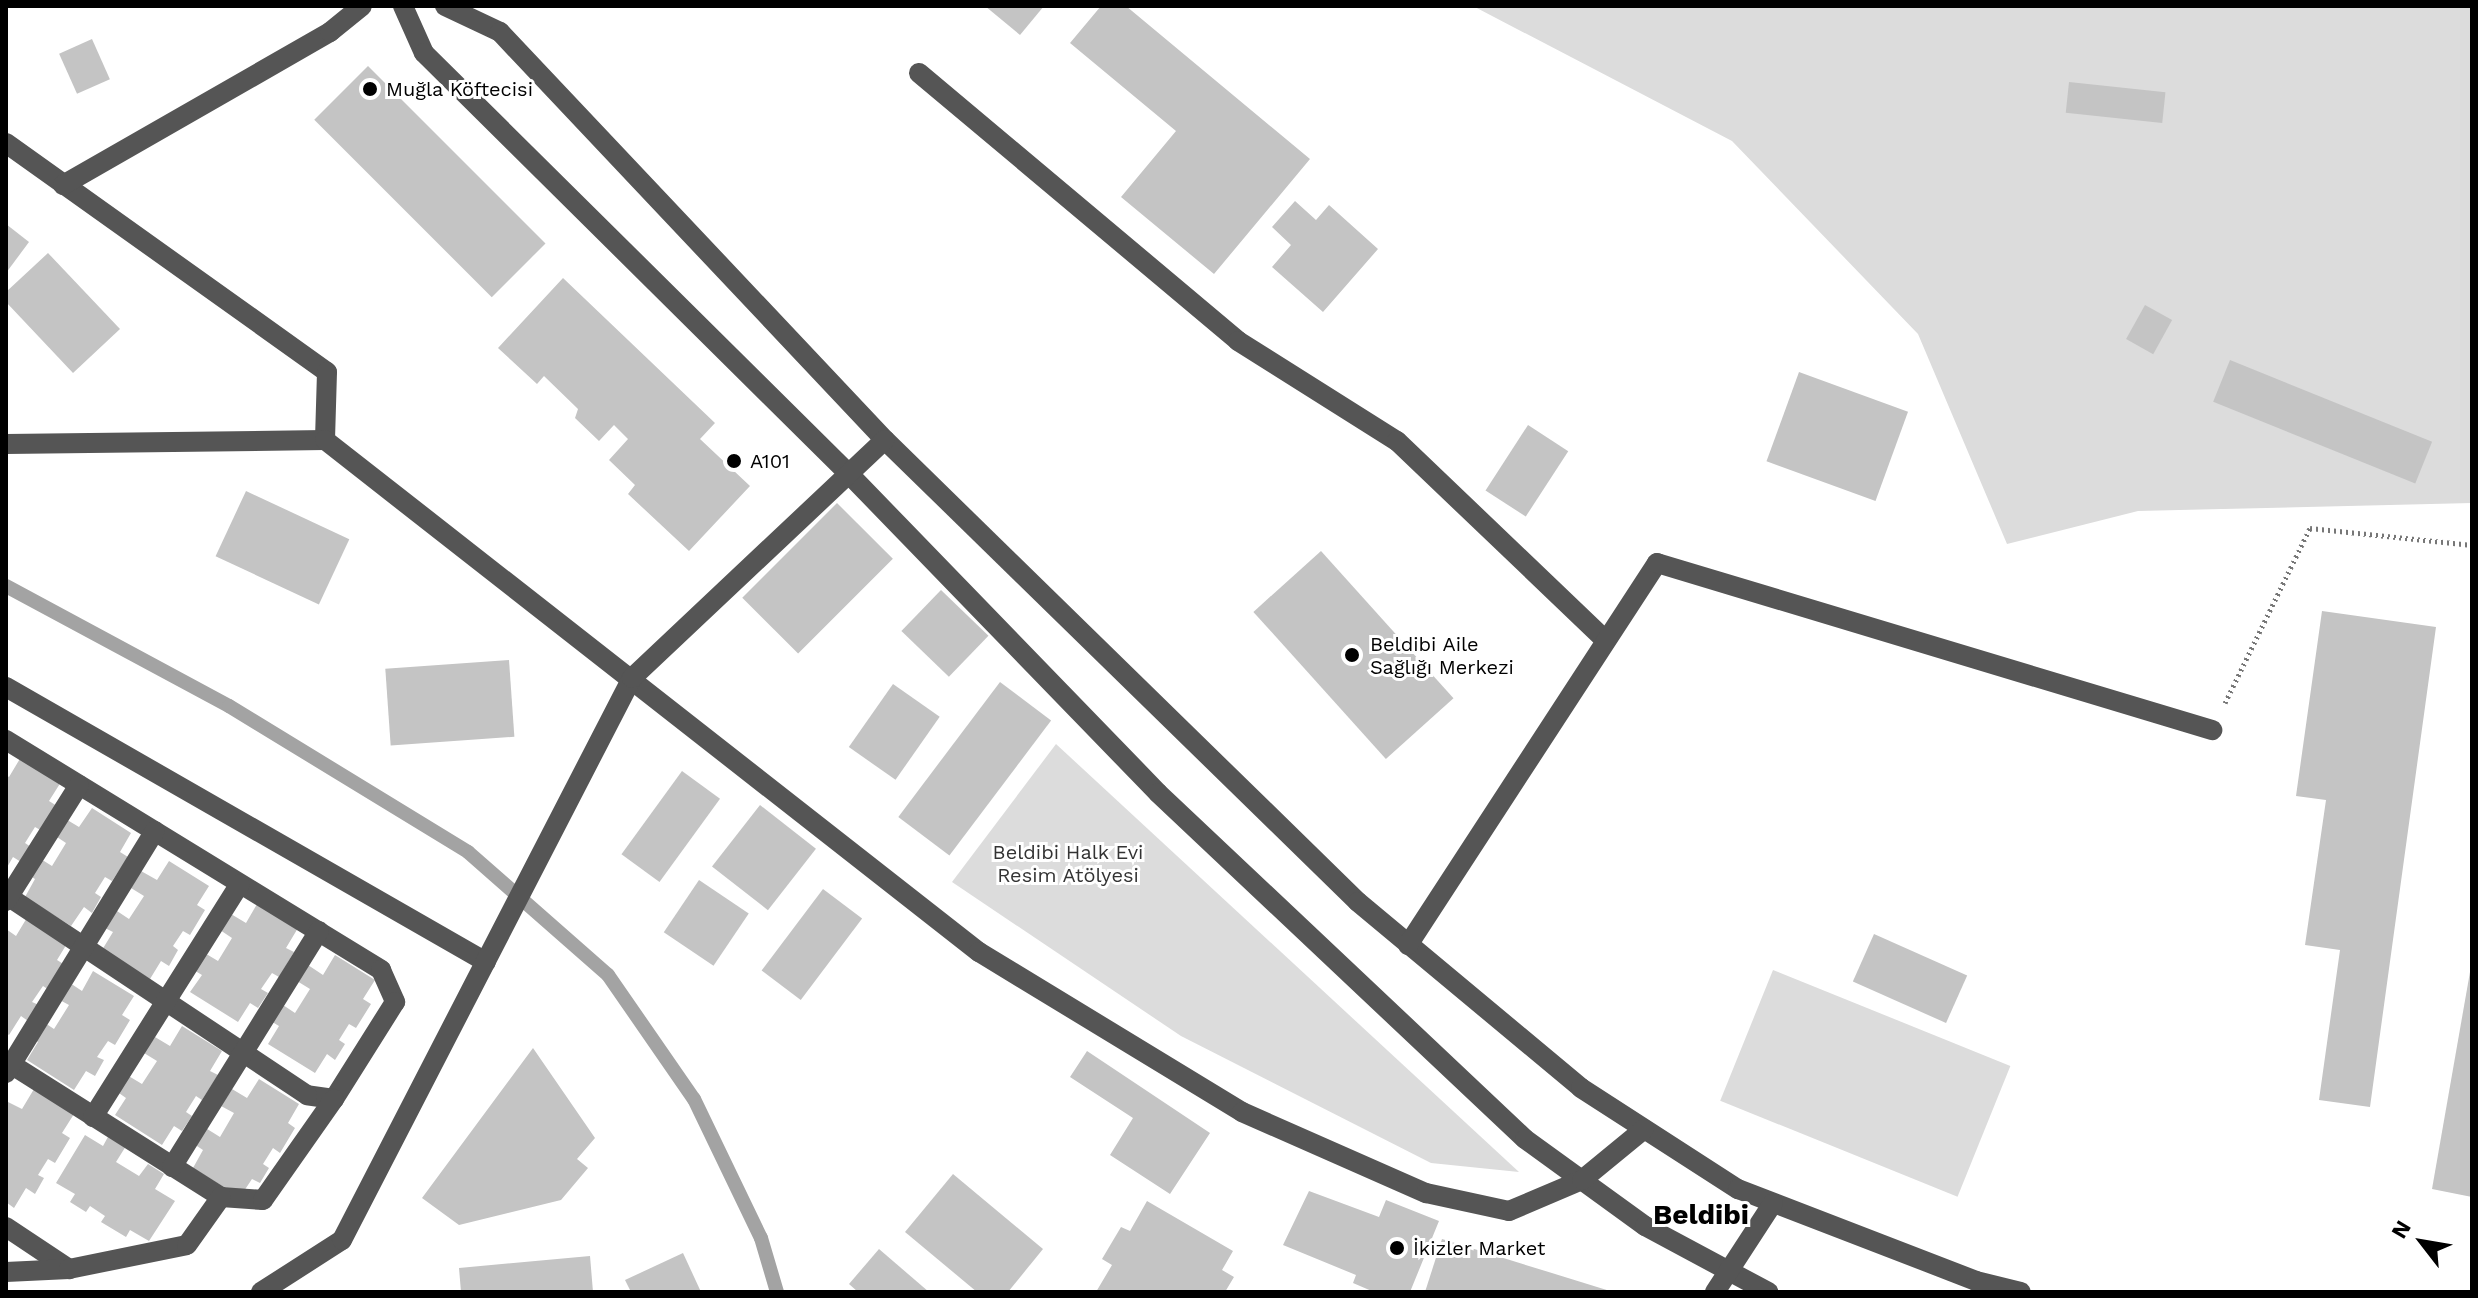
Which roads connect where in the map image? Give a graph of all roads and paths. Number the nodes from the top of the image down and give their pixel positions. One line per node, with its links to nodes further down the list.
1 (362, 6): 6 (street)
2 (403, 6): 10 (street)
3 (445, 6): 8 (street)
4 (919, 73): 12 (street)
5 (6, 143): 6 (street)
6 (63, 185): 7 (street)
7 (325, 440): 9 (street); 13 (street)
8 (885, 440): 10 (street); 22 (street)
9 (6, 444)
10 (849, 474): 13 (street); 32 (street)
11 (2472, 545): 15 (path)
12 (1606, 641): 15 (street); 22 (street)
13 (632, 678): 24 (street); 32 (street)
14 (6, 687): 24 (street)
15 (2212, 730)
16 (6, 740): 17 (street)
17 (79, 785): 18 (street); 20 (street)
18 (155, 831): 19 (street); 23 (street)
19 (240, 884): 21 (street); 25 (street)
20 (7, 898): 23 (street)
21 (319, 931): 26 (street); 28 (street)
22 (1408, 945): 30 (street)
23 (83, 946): 25 (street); 27 (street)
24 (486, 962): 39 (street)
25 (167, 1001): 26 (street); 29 (street)
26 (243, 1053): 28 (street); 31 (street)
27 (8, 1066): 29 (street)
28 (334, 1099): 33 (street)
29 (93, 1117): 31 (street)
30 (1644, 1129): 32 (street); 34 (street)
31 (172, 1167): 33 (street)
32 (1582, 1180): 38 (street)
33 (221, 1197): 36 (street)
34 (1773, 1203): 38 (street); 42 (street)
35 (6, 1227): 36 (street)
36 (69, 1269): 37 (street)
37 (6, 1272)
38 (1731, 1272): 40 (street); 41 (street)
39 (261, 1292)
40 (1715, 1292)
41 (1768, 1292)
42 (2021, 1292)

